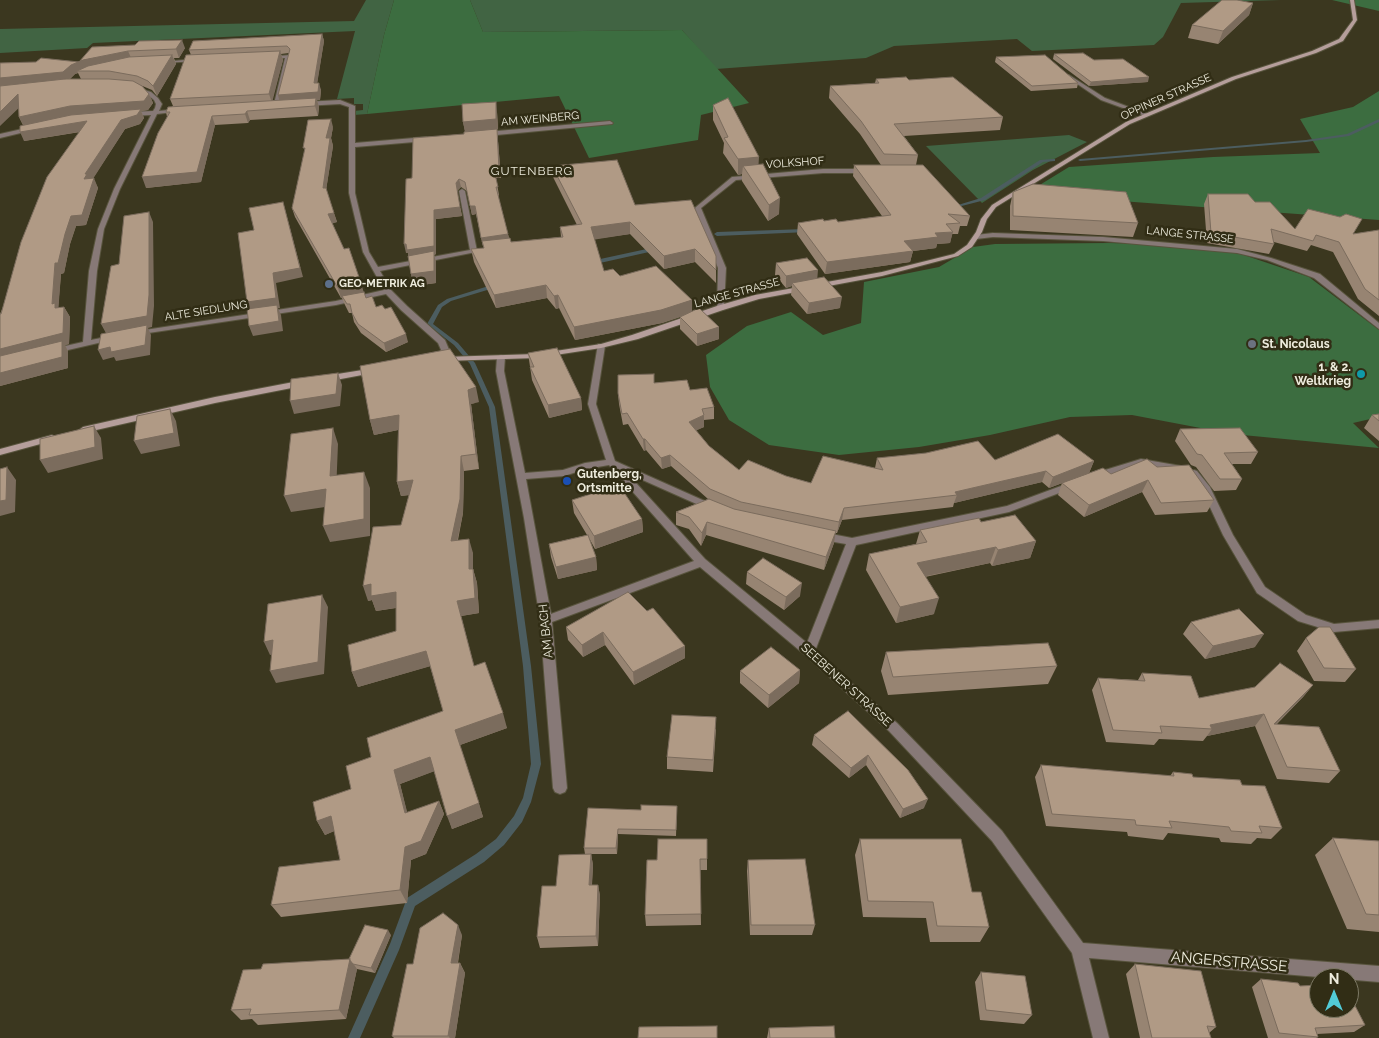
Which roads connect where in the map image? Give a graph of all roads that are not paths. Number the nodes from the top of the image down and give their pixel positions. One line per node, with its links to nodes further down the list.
1 (1352, 0): 14 (street, OPPINER STRASSE)
2 (259, 57): 10 (street)
3 (200, 60): 4 (street)
4 (152, 62)
5 (1063, 71): 14 (street)
6 (127, 86): 12 (street)
7 (294, 105): 20 (street)
8 (284, 106): 10 (street)
9 (265, 107): 10 (street)
10 (275, 107)
11 (182, 111): 12 (street)
12 (155, 113): 13 (street); 33 (street)
13 (121, 115)
14 (1147, 115): 23 (street, OPPINER STRASSE)
15 (610, 123): 17 (street, AM WEINBERG)
16 (35, 128): 18 (street)
17 (481, 134)
18 (0, 136)
19 (432, 138): 20 (street)
20 (352, 145): 27 (street)
21 (872, 171): 29 (street, VOLKSHOF)
22 (462, 191): 26 (street)
23 (976, 237): 24 (street, OPPINER STRASSE); 30 (street, LANGE STRASSE)
24 (970, 246): 29 (street, LANGE STRASSE)
25 (483, 250): 26 (street)
26 (474, 251): 27 (street)
27 (376, 270): 28 (street)
28 (388, 291): 31 (street, ALTE SIEDLUNG); 37 (street)
29 (720, 308): 34 (street, LANGE STRASSE)
30 (1379, 327)
31 (125, 336)
32 (115, 338): 33 (street)
33 (87, 343): 35 (street)
34 (601, 346): 36 (street, LANGE STRASSE); 41 (street, SEEBENER STRASSE)
35 (48, 353)
36 (502, 357): 37 (street, LANGE STRASSE); 42 (street, AM BACH)
37 (449, 358): 38 (street, LANGE STRASSE)
38 (433, 361)
39 (388, 368): 40 (street)
40 (0, 452)
41 (611, 462): 42 (street); 43 (street); 46 (street, SEEBENER STRASSE)
42 (521, 476): 47 (street, AM BACH)
43 (720, 511)
44 (814, 534): 45 (street)
45 (852, 542): 48 (street); 49 (street)
46 (702, 562): 47 (street); 49 (street, SEEBENER STRASSE)
47 (546, 620): 50 (street, AM BACH)
48 (1379, 624)
49 (809, 652): 51 (street, SEEBENER STRASSE)
50 (560, 788)
51 (1079, 950): 52 (street, ANGERSTRASSE); 53 (street, SEEBENER STRASSE)
52 (1379, 974)
53 (1101, 1038)

